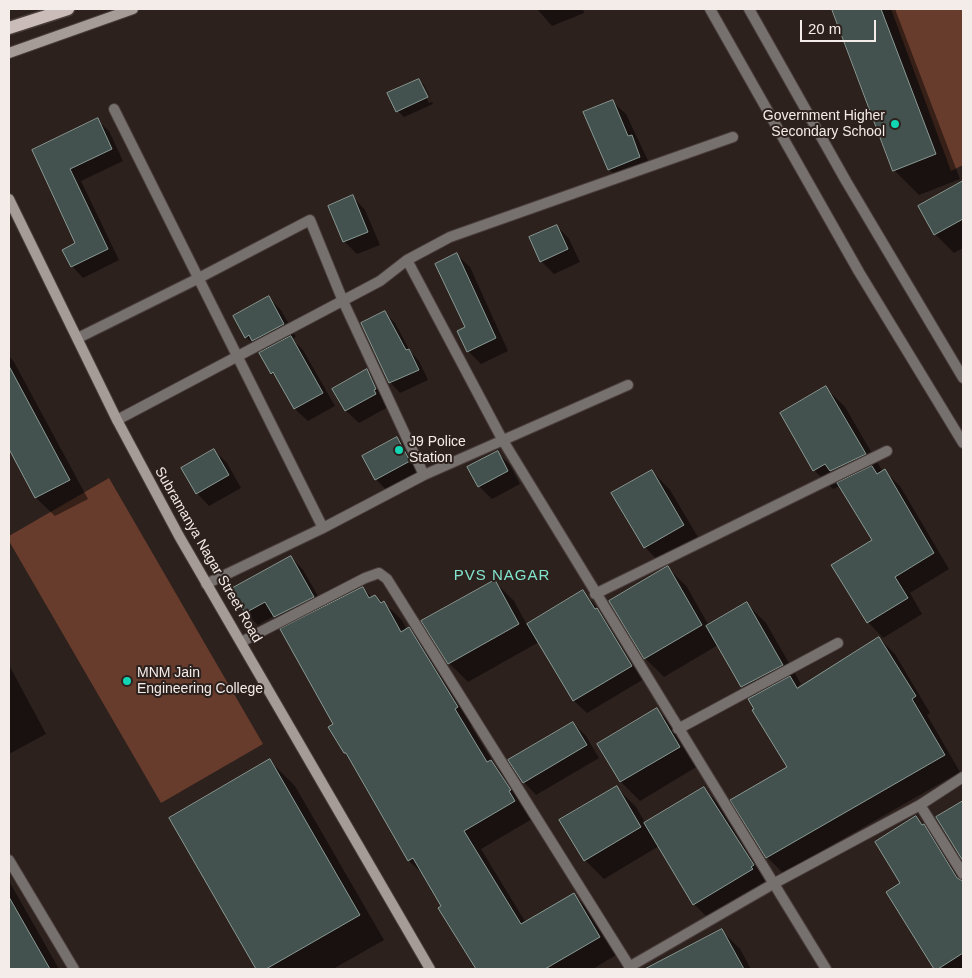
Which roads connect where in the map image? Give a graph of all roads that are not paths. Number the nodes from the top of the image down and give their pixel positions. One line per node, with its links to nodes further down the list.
1 (68, 9): 5 (main road)
2 (133, 9): 6 (street)
3 (710, 9): 19 (street)
4 (748, 9): 15 (street)
5 (9, 28)
6 (9, 53)
7 (114, 109): 11 (street)
8 (733, 137): 10 (street)
9 (9, 199): 13 (street, Subramanya Nagar Street Road)
10 (407, 260): 12 (street); 18 (street)
11 (197, 279): 12 (street); 13 (street); 14 (street)
12 (343, 301): 14 (street); 21 (street)
13 (78, 338): 17 (street, Subramanya Nagar Street Road)
14 (236, 356): 17 (street); 22 (street)
15 (963, 378)
16 (628, 385): 18 (street)
17 (117, 420): 23 (street, Subramanya Nagar Street Road)
18 (502, 439): 21 (street); 24 (street)
19 (963, 443)
20 (887, 451): 24 (street)
21 (424, 475): 22 (street)
22 (323, 528): 23 (street)
23 (206, 584): 25 (street, Subramanya Nagar Street Road)
24 (595, 594): 27 (street)
25 (241, 642): 33 (street); 35 (street, Subramanya Nagar Street Road)
26 (838, 643): 27 (street)
27 (678, 729): 32 (street)
28 (963, 777): 29 (street)
29 (920, 805): 31 (street); 32 (street)
30 (9, 860): 34 (street)
31 (963, 874)
32 (773, 884): 33 (street); 36 (street)
33 (630, 968)
34 (74, 969)
35 (430, 969)
36 (826, 969)

